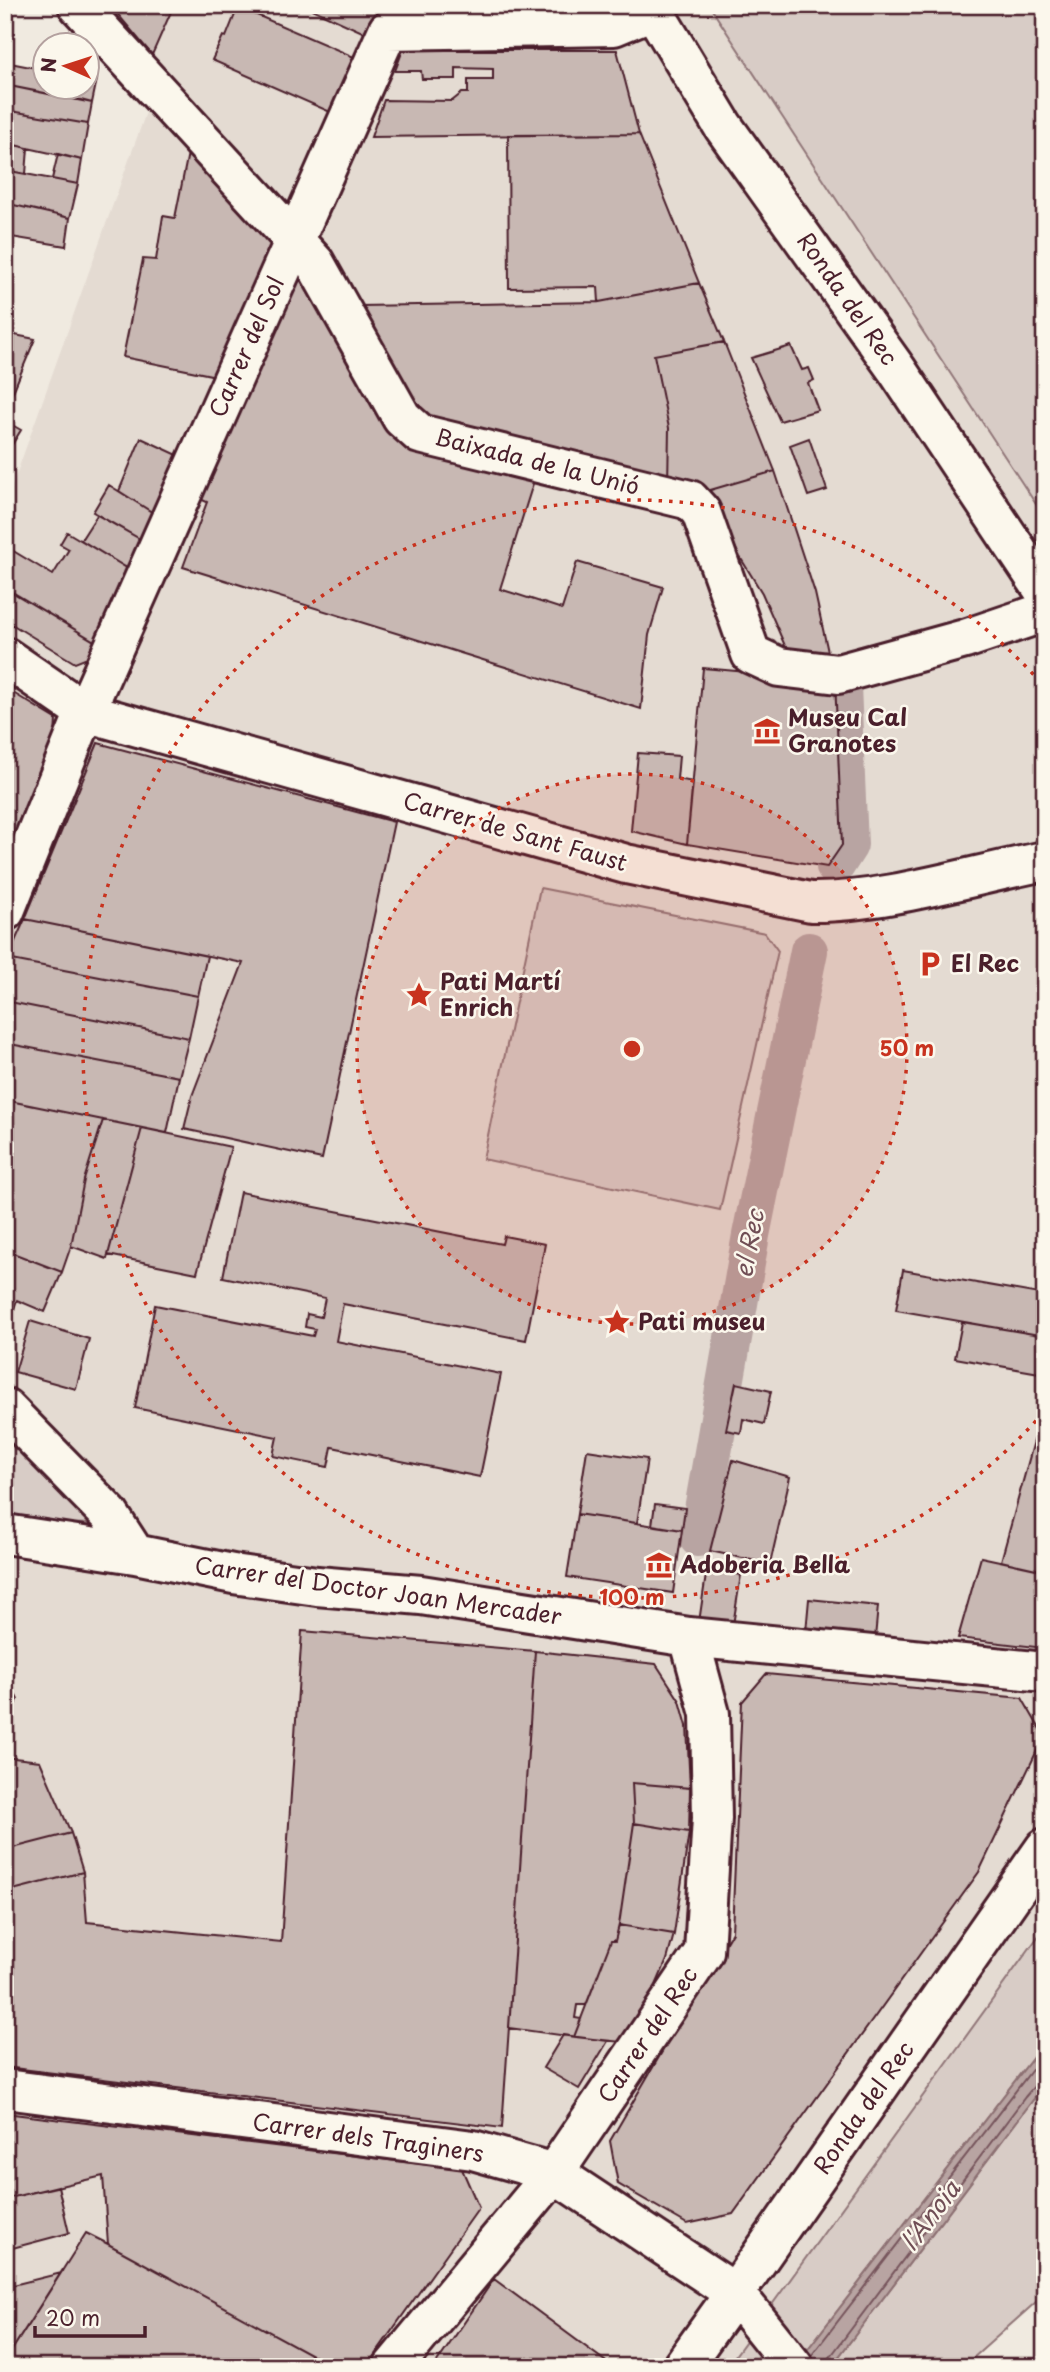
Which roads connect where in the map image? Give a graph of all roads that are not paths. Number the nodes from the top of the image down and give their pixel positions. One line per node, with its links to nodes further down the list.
1 (78, 5): 3 (street, Baixada de la Unió)
2 (652, 7): 3 (street, Carrer del Sol); 4 (street, Ronda del Rec)
3 (294, 241): 5 (street, Baixada de la Unió); 7 (street, Carrer del Sol)
4 (1045, 592)
5 (1045, 612)
6 (5, 657): 7 (street, Carrer de Sant Faust)
7 (85, 712): 8 (street, Carrer de Sant Faust); 9 (street, Carrer del Sol)
8 (1045, 861)
9 (5, 911)
10 (5, 1408): 12 (street)
11 (7, 1539): 12 (street, Carrer del Doctor Joan Mercader)
12 (135, 1553): 13 (street, Carrer del Doctor Joan Mercader)
13 (689, 1637): 14 (street, Carrer del Doctor Joan Mercader); 17 (street, Carrer del Rec)
14 (1045, 1672)
15 (1045, 1849): 18 (street, Ronda del Rec)
16 (5, 2089): 17 (street, Carrer dels Traginers)
17 (554, 2173): 18 (street, Carrer dels Traginers); 19 (street, Carrer del Rec)
18 (736, 2293): 20 (street, Ronda del Rec); 21 (street, Carrer dels Traginers)
19 (393, 2367)
20 (681, 2367)
21 (794, 2367)

